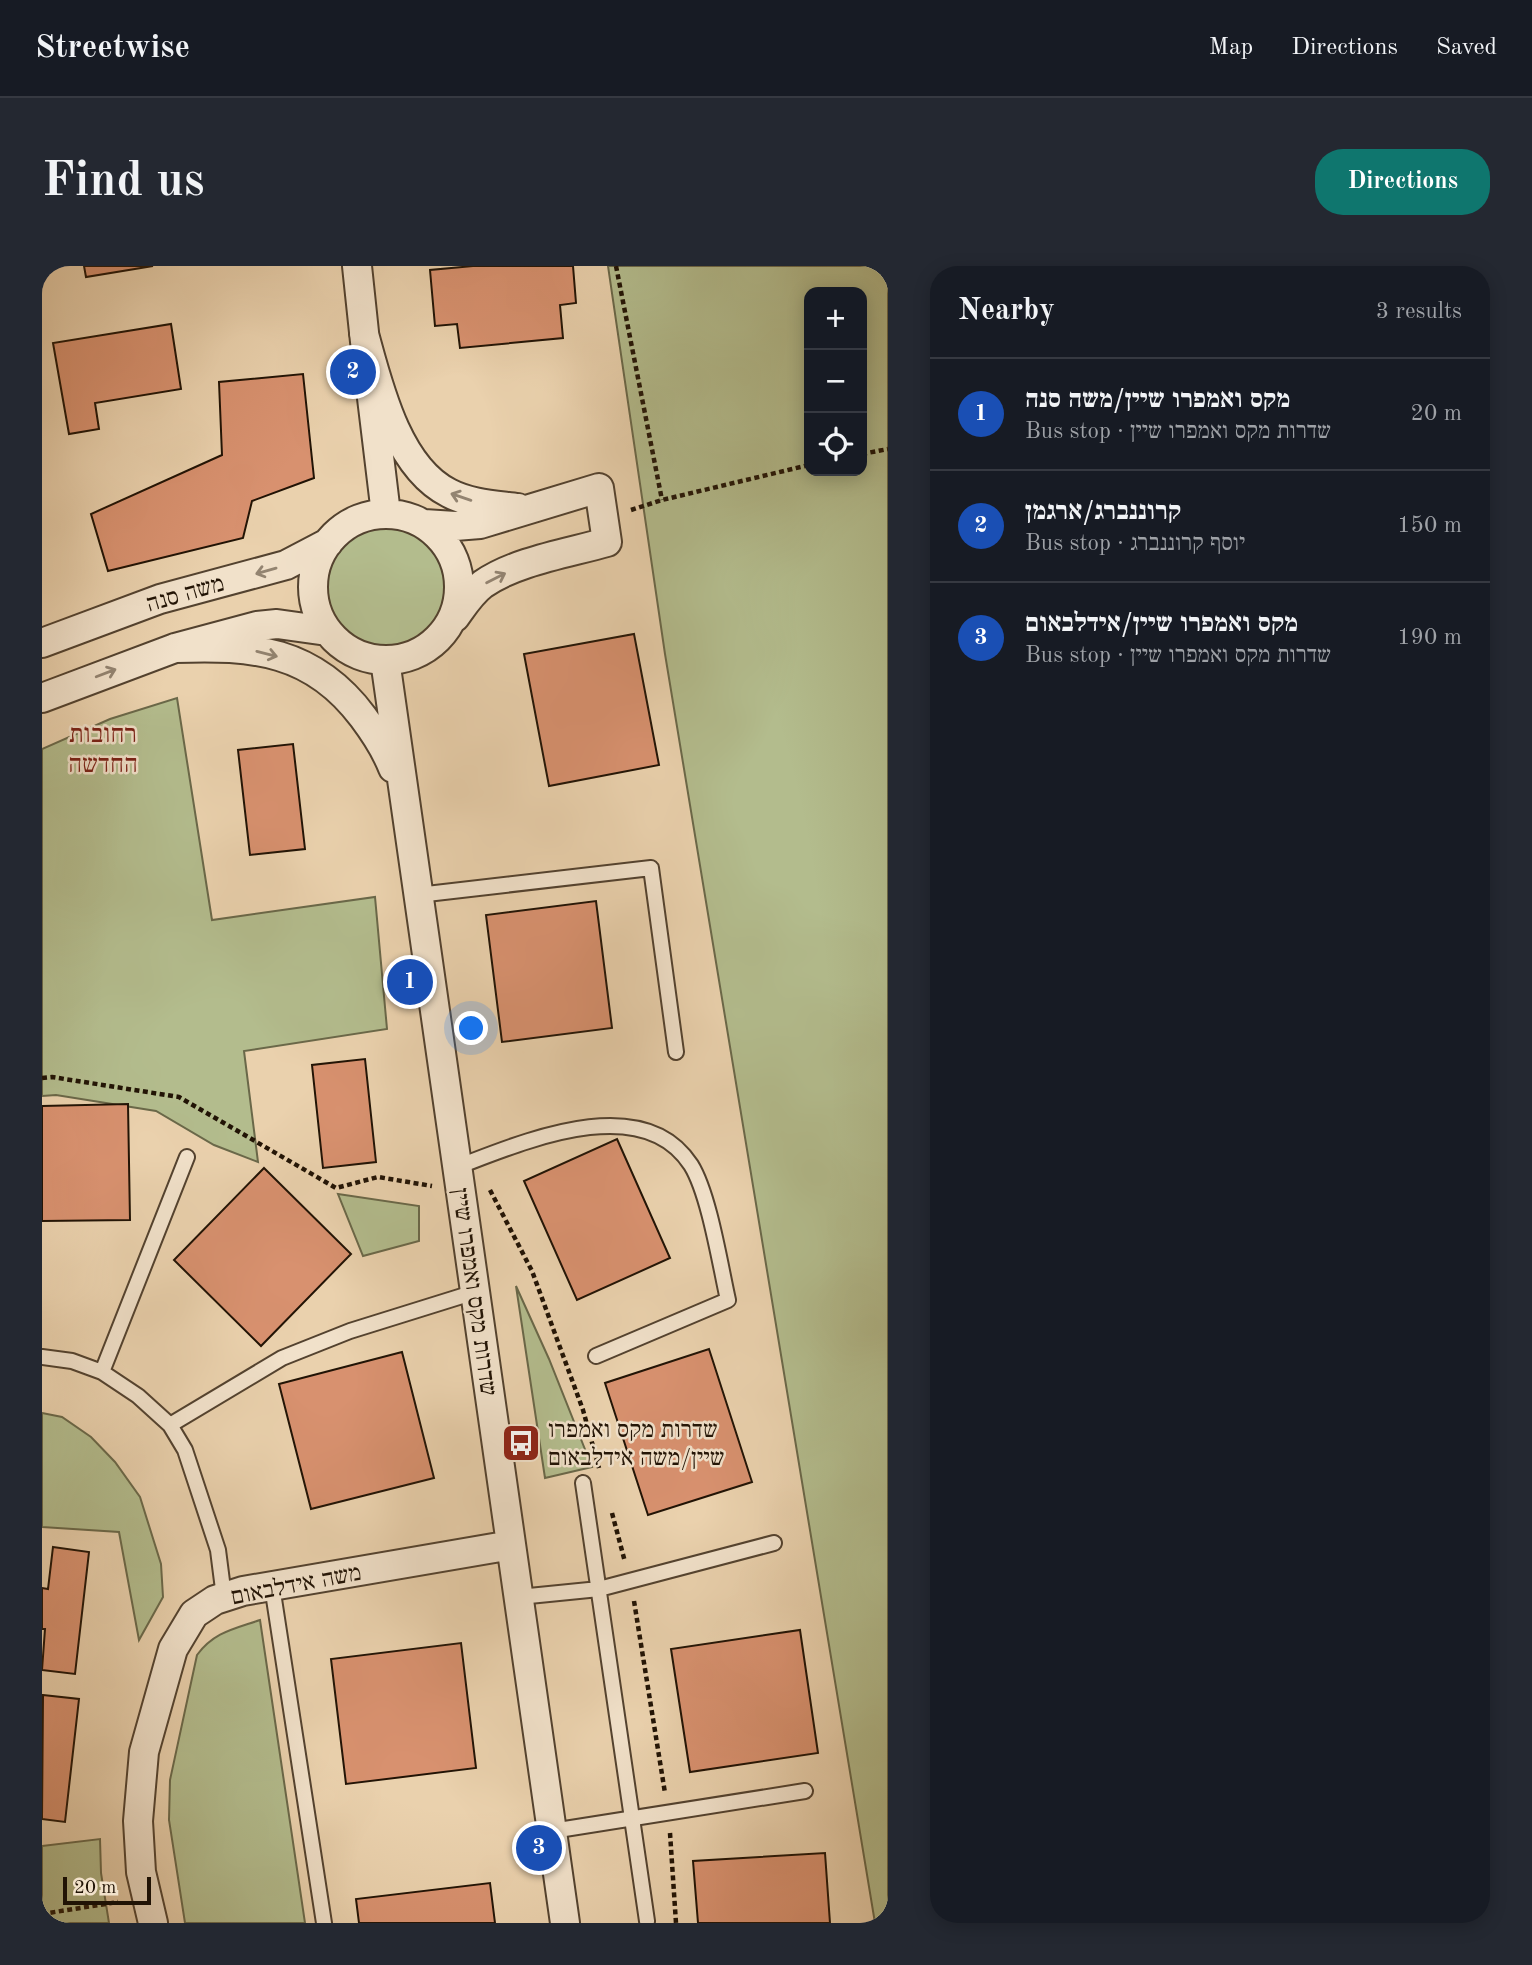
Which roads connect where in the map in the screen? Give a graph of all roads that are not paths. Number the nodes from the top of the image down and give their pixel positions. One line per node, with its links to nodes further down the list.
1 (357, 266): 2 (street)
2 (364, 334): 3 (street, one-way to 2); 4 (street)
3 (528, 509): 5 (street); 7 (street, one-way to 3)
4 (386, 514): 5 (street); 6 (street)
5 (424, 524): 7 (street)
6 (328, 542): 8 (street); 9 (street, משה סנה, one-way to 9)
7 (449, 625): 11 (street)
8 (327, 631): 10 (street, משה סנה); 11 (street)
9 (42, 643)
10 (175, 648): 12 (street, משה סנה, one-way to 10); 13 (street, one-way to 13)
11 (385, 660): 13 (street, שדרות מקס ואמפרו שיין)
12 (42, 698)
13 (407, 814): 14 (street, שדרות מקס ואמפרו שיין)
14 (418, 895): 15 (lane); 17 (street, שדרות מקס ואמפרו שיין)
15 (676, 1052)
16 (187, 1157): 21 (lane)
17 (459, 1178): 18 (street, שדרות מקס ואמפרו שיין); 19 (lane)
18 (475, 1292): 22 (lane); 25 (street, שדרות מקס ואמפרו שיין)
19 (596, 1356)
20 (42, 1357): 21 (lane)
21 (102, 1372): 22 (lane)
22 (170, 1425): 28 (lane)
23 (583, 1483): 27 (lane)
24 (774, 1544): 27 (lane)
25 (512, 1545): 26 (street, משה אידלבאום); 29 (street, שדרות מקס ואמפרו שיין)
26 (272, 1586): 28 (street, משה אידלבאום); 35 (lane)
27 (599, 1589): 29 (lane); 31 (lane)
28 (224, 1597): 33 (street, משה אידלבאום)
29 (519, 1597): 32 (street, שדרות מקס ואמפרו שיין)
30 (805, 1791): 31 (lane)
31 (632, 1819): 32 (lane); 34 (lane)
32 (552, 1831): 36 (street, שדרות מקס ואמפרו שיין)
33 (150, 1910)
34 (647, 1921)
35 (324, 1923)
36 (565, 1923)

